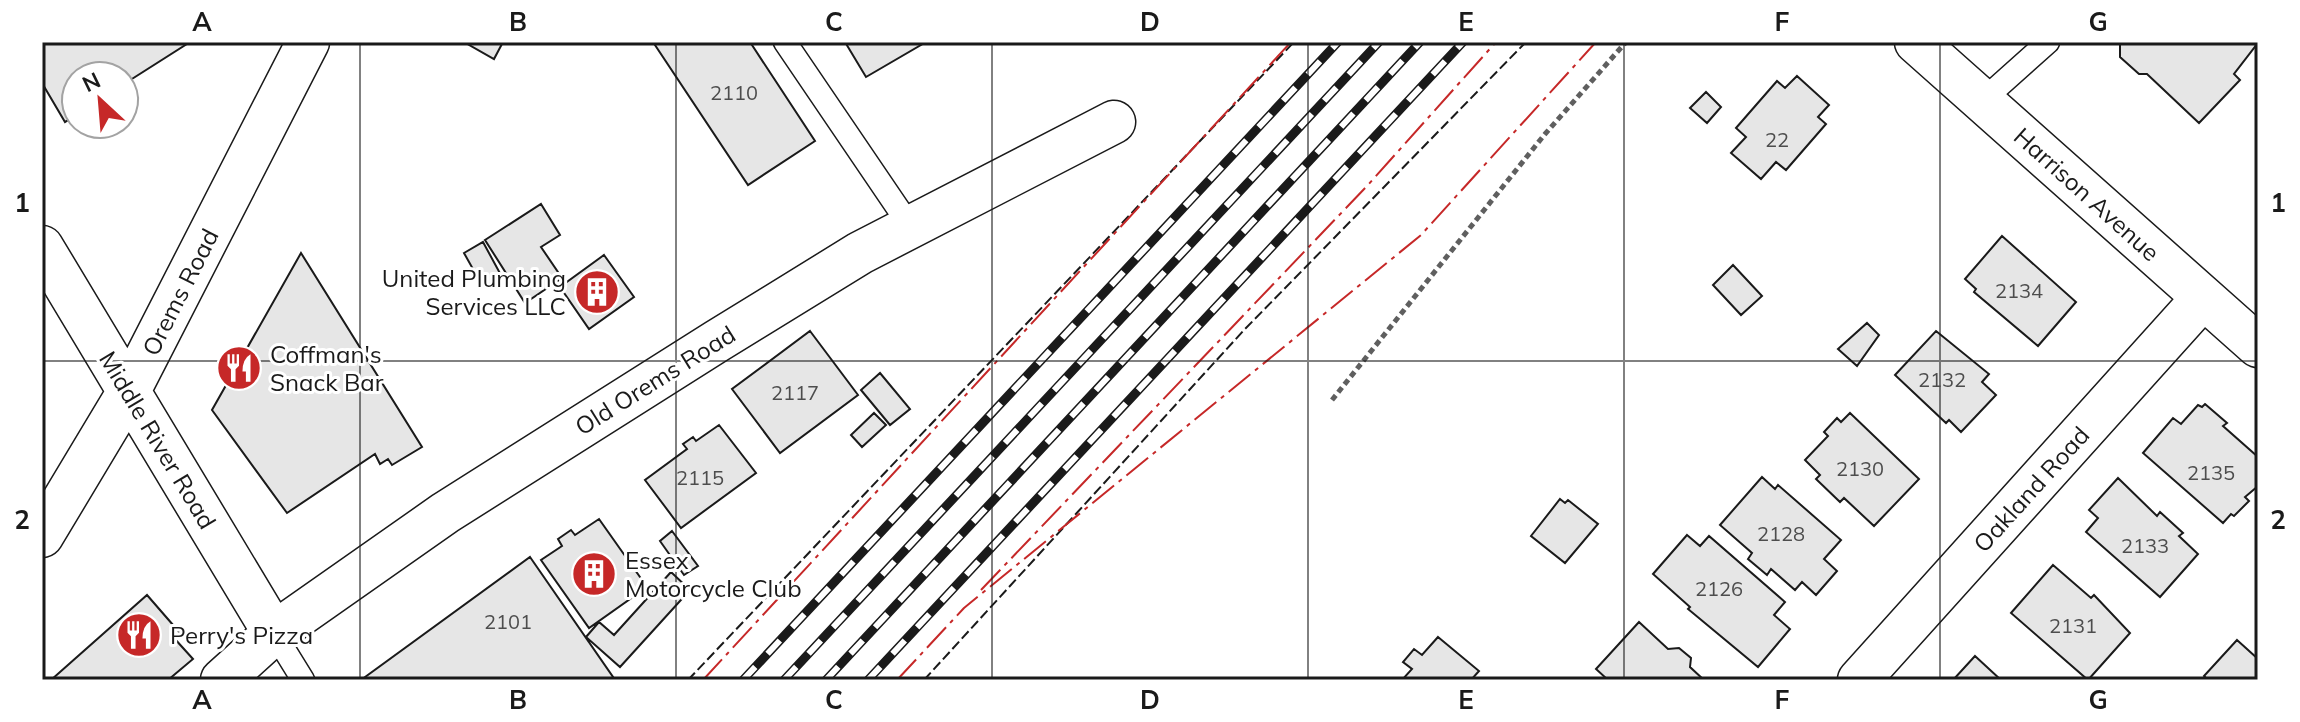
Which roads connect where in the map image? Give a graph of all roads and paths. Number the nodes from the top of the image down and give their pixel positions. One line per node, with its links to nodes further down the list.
1 (308, 42): 12 (street, Orems Road)
2 (785, 42): 8 (lane)
3 (1626, 42): 13 (path)
4 (1916, 42): 6 (street, Harrison Avenue)
5 (2048, 42): 6 (lane)
6 (1982, 101): 10 (street, Harrison Avenue)
7 (1114, 122): 8 (street, Old Orems Road)
8 (910, 226): 15 (street, Old Orems Road)
9 (42, 247): 12 (street, Middle River Road)
10 (2203, 298): 11 (street, Harrison Avenue); 18 (street, Oakland Road)
11 (2258, 346)
12 (129, 391): 14 (street, Orems Road); 15 (street, Middle River Road)
13 (1332, 400)
14 (42, 536)
15 (274, 633): 16 (street, Old Orems Road); 17 (lane)
16 (222, 680)
17 (303, 680)
18 (1859, 680)

